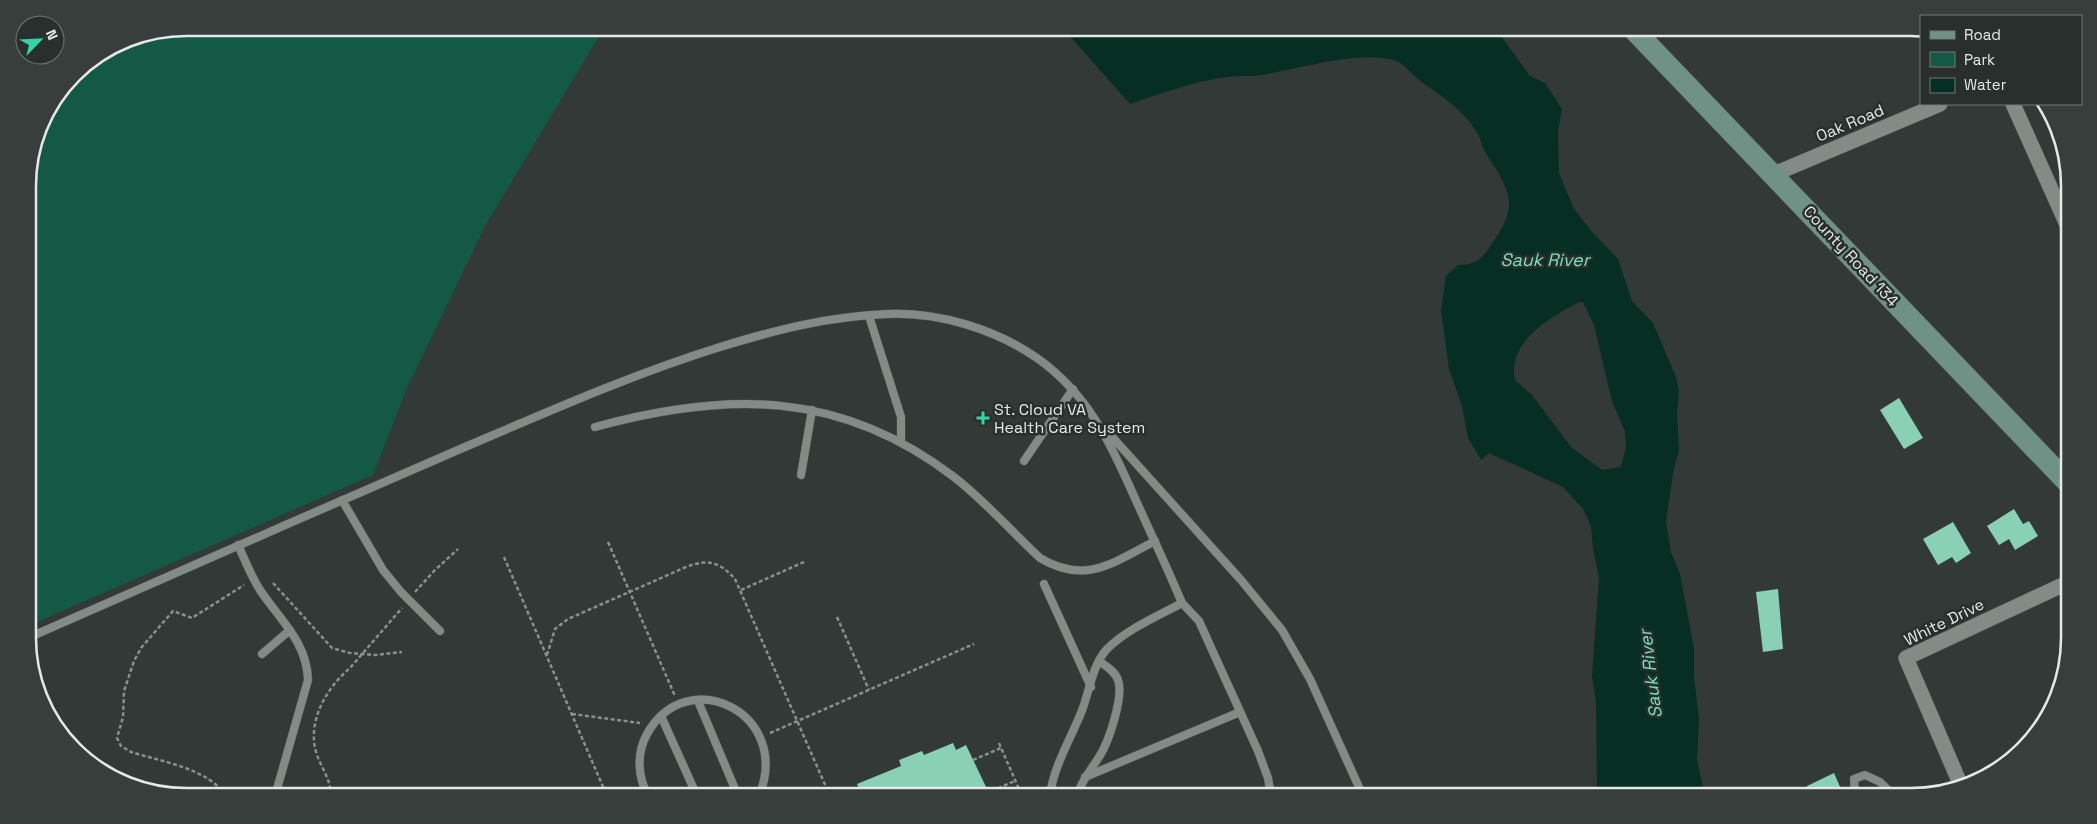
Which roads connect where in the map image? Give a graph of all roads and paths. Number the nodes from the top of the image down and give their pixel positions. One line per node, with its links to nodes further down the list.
1 (1640, 36): 4 (street, County Road 134)
2 (1938, 105): 4 (street, Oak Road)
3 (2014, 105): 5 (street)
4 (1774, 174): 14 (street, County Road 134)
5 (2061, 211)
6 (869, 316): 7 (lane); 11 (lane); 15 (lane)
7 (1073, 389): 9 (lane); 12 (lane)
8 (812, 410): 10 (lane); 11 (lane); 13 (lane)
9 (1096, 418): 16 (lane); 58 (lane)
10 (595, 427)
11 (901, 442): 16 (lane)
12 (1024, 460)
13 (801, 475)
14 (2061, 476)
15 (342, 500): 18 (lane); 28 (lane)
16 (1155, 541): 29 (lane)
17 (608, 542): 27 (path)
18 (238, 545): 22 (lane); 33 (lane)
19 (458, 549): 28 (path)
20 (504, 557): 38 (path)
21 (804, 562): 26 (path)
22 (254, 579): 31 (lane); 61 (path)
23 (273, 583): 37 (path)
24 (1044, 584): 40 (lane)
25 (2061, 586): 54 (street, White Drive)
26 (740, 590): 27 (path); 47 (path)
27 (630, 592): 38 (path); 42 (path)
28 (409, 600): 32 (lane); 37 (path)
29 (1182, 603): 39 (lane); 44 (lane)
30 (837, 616): 41 (path)
31 (290, 630): 36 (lane); 62 (lane)
32 (440, 631)
33 (36, 634)
34 (974, 644): 41 (path)
35 (402, 652): 37 (path)
36 (262, 654)
37 (360, 654): 63 (path)
38 (546, 655): 45 (path)
39 (1100, 661): 40 (lane); 53 (lane)
40 (1091, 687): 72 (lane)
41 (870, 690): 47 (path)
42 (675, 696)
43 (698, 700): 46 (lane); 67 (lane); 68 (lane)
44 (1240, 712): 53 (lane); 57 (lane)
45 (572, 714): 48 (path); 64 (path)
46 (661, 716): 65 (lane); 66 (lane)
47 (797, 721): 49 (path); 69 (path)
48 (640, 723)
49 (770, 733)
50 (999, 743): 51 (path)
51 (1001, 748): 52 (path); 55 (path)
52 (973, 760)
53 (1085, 777): 56 (lane)
54 (1959, 780)
55 (1015, 781): 70 (path); 71 (path)
56 (1080, 787)
57 (1270, 787)
58 (1359, 787)
59 (1854, 787): 60 (lane)
60 (1884, 787)
61 (219, 788)
62 (277, 788)
63 (330, 788)
64 (603, 788)
65 (644, 788)
66 (692, 788)
67 (735, 788)
68 (762, 788)
69 (826, 788)
70 (1000, 788)
71 (1018, 788)
72 (1052, 788)

